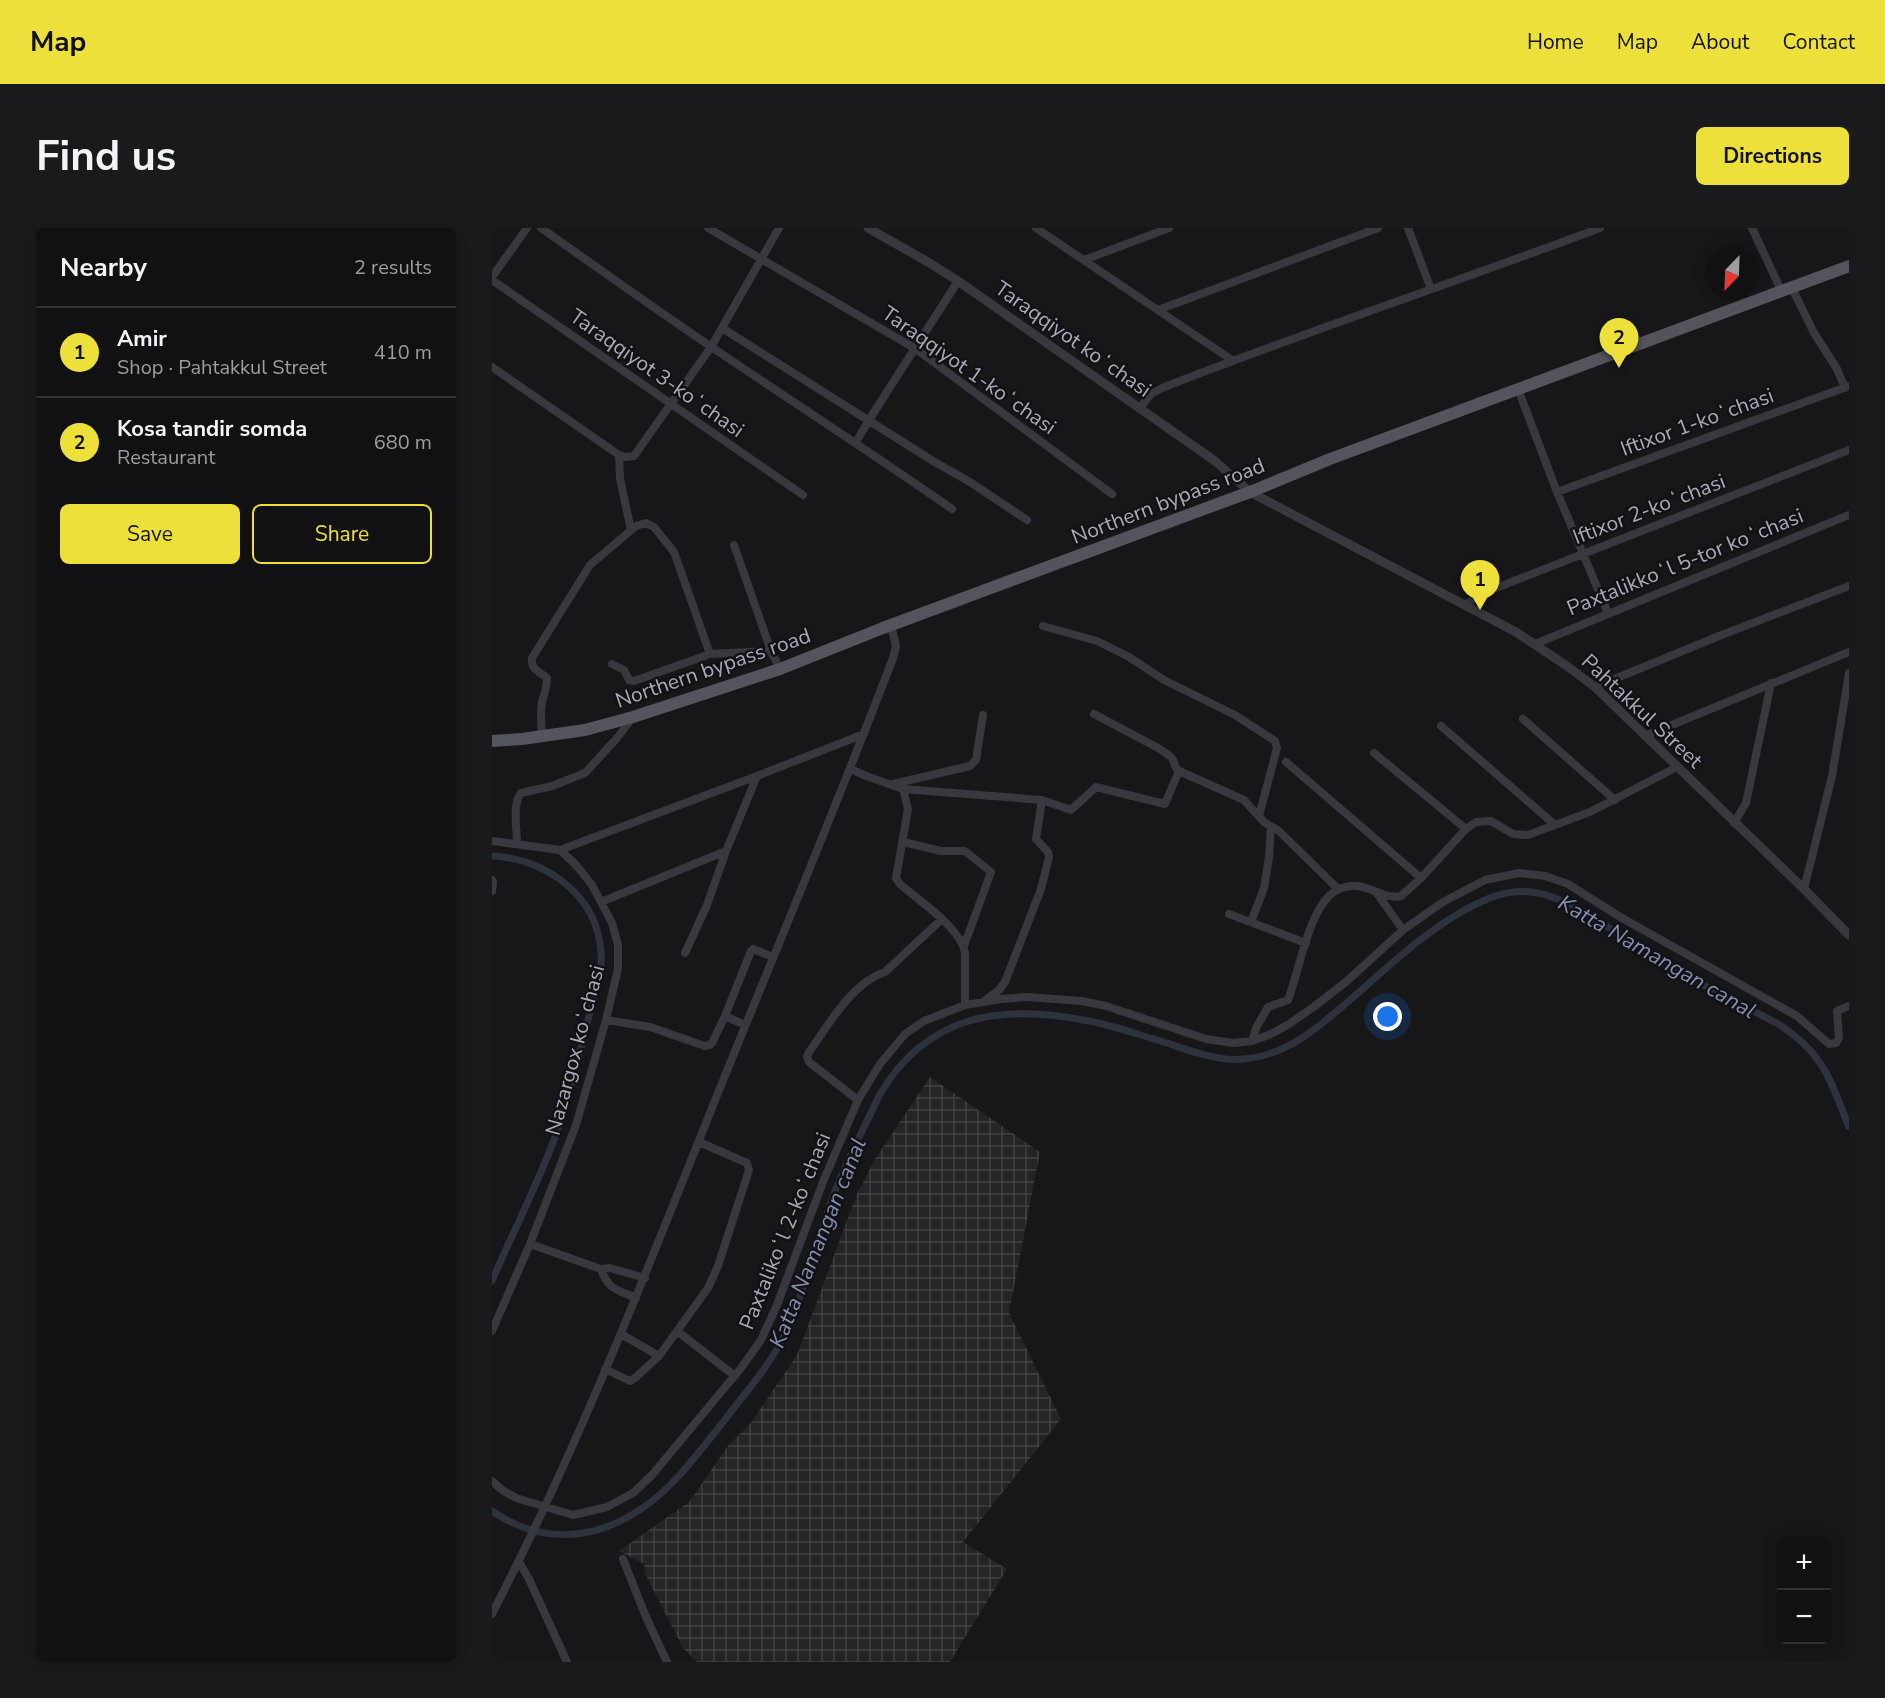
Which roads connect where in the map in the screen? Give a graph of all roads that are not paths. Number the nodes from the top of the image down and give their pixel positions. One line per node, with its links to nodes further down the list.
1 (526, 228): 15 (street)
2 (541, 228): 21 (street)
3 (708, 228): 12 (street, Taraqqiyot 1-koʻchasi)
4 (779, 228): 12 (street)
5 (868, 228): 16 (street, Taraqqiyot koʻchasi)
6 (1036, 228): 13 (street)
7 (1169, 228): 13 (street)
8 (1378, 228): 19 (street)
9 (1408, 228): 18 (street)
10 (1600, 228): 18 (street)
11 (1752, 228): 17 (street)
12 (761, 259): 20 (street); 22 (street, Taraqqiyot 1-koʻchasi)
13 (1084, 260): 19 (street)
14 (1849, 266): 17 (main road, Northern bypass road)
15 (492, 278): 27 (street, Taraqqiyot 3-koʻchasi)
16 (958, 281): 22 (street); 28 (street, Taraqqiyot koʻchasi)
17 (1786, 288): 25 (street); 26 (main road, Northern bypass road)
18 (1431, 289): 23 (street)
19 (1158, 310): 23 (street)
20 (722, 328): 21 (street); 29 (street)
21 (711, 346): 27 (street); 30 (street)
22 (916, 349): 29 (street); 35 (street, Taraqqiyot 1-koʻchasi)
23 (1232, 360): 28 (street)
24 (492, 367): 32 (street)
25 (1847, 387): 34 (street, Iftixor 1-koʻchasi)
26 (1518, 389): 33 (main road, Northern bypass road); 34 (street)
27 (671, 405): 32 (street); 36 (street, Taraqqiyot 3-koʻchasi)
28 (1140, 408): 33 (street, Taraqqiyot koʻchasi)
29 (868, 420): 30 (street); 39 (street)
30 (856, 442): 37 (street)
31 (1849, 450): 42 (street, Iftixor 2-koʻchasi)
32 (619, 455): 40 (street)
33 (1250, 492): 44 (street, Pahtakkul Street); 46 (main road, Northern bypass road)
34 (1557, 492): 42 (street)
35 (1112, 494)
36 (803, 495)
37 (952, 509)
38 (1849, 514): 45 (street, Paxtalikkoʻl 5-tor koʻchasi)
39 (1027, 520)
40 (631, 530): 51 (street); 64 (street)
41 (734, 545): 49 (street)
42 (1583, 554): 44 (street, Iftixor 2-koʻchasi); 45 (street)
43 (1849, 586): 56 (street)
44 (1465, 605): 48 (street, Pahtakkul Street)
45 (1608, 613): 48 (street, Paxtalikkoʻl 5-tor koʻchasi)
46 (891, 625): 53 (main road, Northern bypass road); 63 (street)
47 (1042, 626): 77 (street)
48 (1535, 644): 56 (street, Pahtakkul Street)
49 (771, 651): 51 (street); 53 (street)
50 (1849, 652): 55 (street)
51 (710, 654): 52 (street)
52 (612, 664)
53 (780, 669): 60 (main road, Northern bypass road)
54 (1849, 673): 57 (street)
55 (1771, 683): 65 (street); 78 (street)
56 (1595, 687): 65 (street, Pahtakkul Street)
57 (1846, 706): 90 (street)
58 (1094, 714): 71 (street)
59 (983, 715): 73 (street)
60 (633, 717): 64 (main road, Northern bypass road); 84 (street)
61 (1523, 719): 76 (street)
62 (1441, 726): 79 (street)
63 (864, 734): 70 (street); 72 (street)
64 (542, 736): 66 (main road, Northern bypass road)
65 (1645, 736): 69 (street, Pahtakkul Street)
66 (492, 741)
67 (1374, 753): 81 (street)
68 (1286, 762): 87 (street)
69 (1677, 767): 76 (street); 78 (street, Pahtakkul Street)
70 (851, 768): 73 (street); 102 (street)
71 (1179, 771): 75 (street); 77 (street)
72 (758, 776): 85 (street); 86 (street)
73 (892, 784): 74 (street)
74 (903, 789): 75 (street); 83 (street)
75 (1042, 800): 103 (street)
76 (1615, 800): 79 (street)
77 (1259, 816): 80 (street)
78 (1734, 823): 90 (street, Pahtakkul Street)
79 (1554, 824): 81 (street)
80 (1271, 827): 89 (street); 96 (street)
81 (1466, 829): 87 (street)
82 (492, 841): 84 (street)
83 (903, 842): 95 (street); 100 (street)
84 (518, 843): 85 (street)
85 (560, 850): 93 (street, Nazargox koʻchasi)
86 (726, 851): 93 (street); 101 (street)
87 (1421, 878): 92 (street)
88 (492, 880): 91 (street)
89 (1338, 889): 92 (street); 99 (street)
90 (1804, 889): 98 (street, Pahtakkul Street)
91 (492, 891)
92 (1376, 891): 97 (street)
93 (601, 902): 107 (street, Nazargox koʻchasi)
94 (1229, 914): 96 (street)
95 (942, 919): 100 (street); 110 (street)
96 (1254, 923): 99 (street)
97 (1403, 930): 105 (street); 109 (street)
98 (1849, 935)
99 (1306, 943): 109 (street)
100 (964, 946): 104 (street)
101 (685, 953)
102 (773, 957): 106 (street); 108 (street)
103 (982, 1002): 104 (street, Paxtalikoʻl 2-koʻchasi); 109 (street, Paxtalikoʻl 2-koʻchasi)
104 (964, 1005): 110 (street, Paxtalikoʻl 2-koʻchasi)
105 (1849, 1006)
106 (725, 1016): 107 (street); 108 (street)
107 (606, 1020): 112 (street, Nazargox koʻchasi)
108 (745, 1025): 111 (street)
109 (1252, 1041)
110 (858, 1100): 121 (street, Paxtalikoʻl 2-koʻchasi)
111 (699, 1142): 114 (street); 117 (street)
112 (530, 1244): 113 (street); 116 (street, Nazargox koʻchasi)
113 (601, 1269): 114 (street); 115 (street)
114 (645, 1278): 115 (street)
115 (636, 1298): 118 (street)
116 (492, 1331)
117 (677, 1331): 119 (street); 121 (street)
118 (621, 1334): 119 (street); 120 (street)
119 (659, 1356): 120 (street)
120 (605, 1369): 123 (street)
121 (735, 1376): 123 (street, Paxtalikoʻl 2-koʻchasi)
122 (492, 1481): 123 (street)
123 (544, 1508): 125 (street)
124 (623, 1559): 128 (street)
125 (519, 1562): 126 (street); 127 (street)
126 (492, 1614)
127 (567, 1662)
128 (667, 1662)

